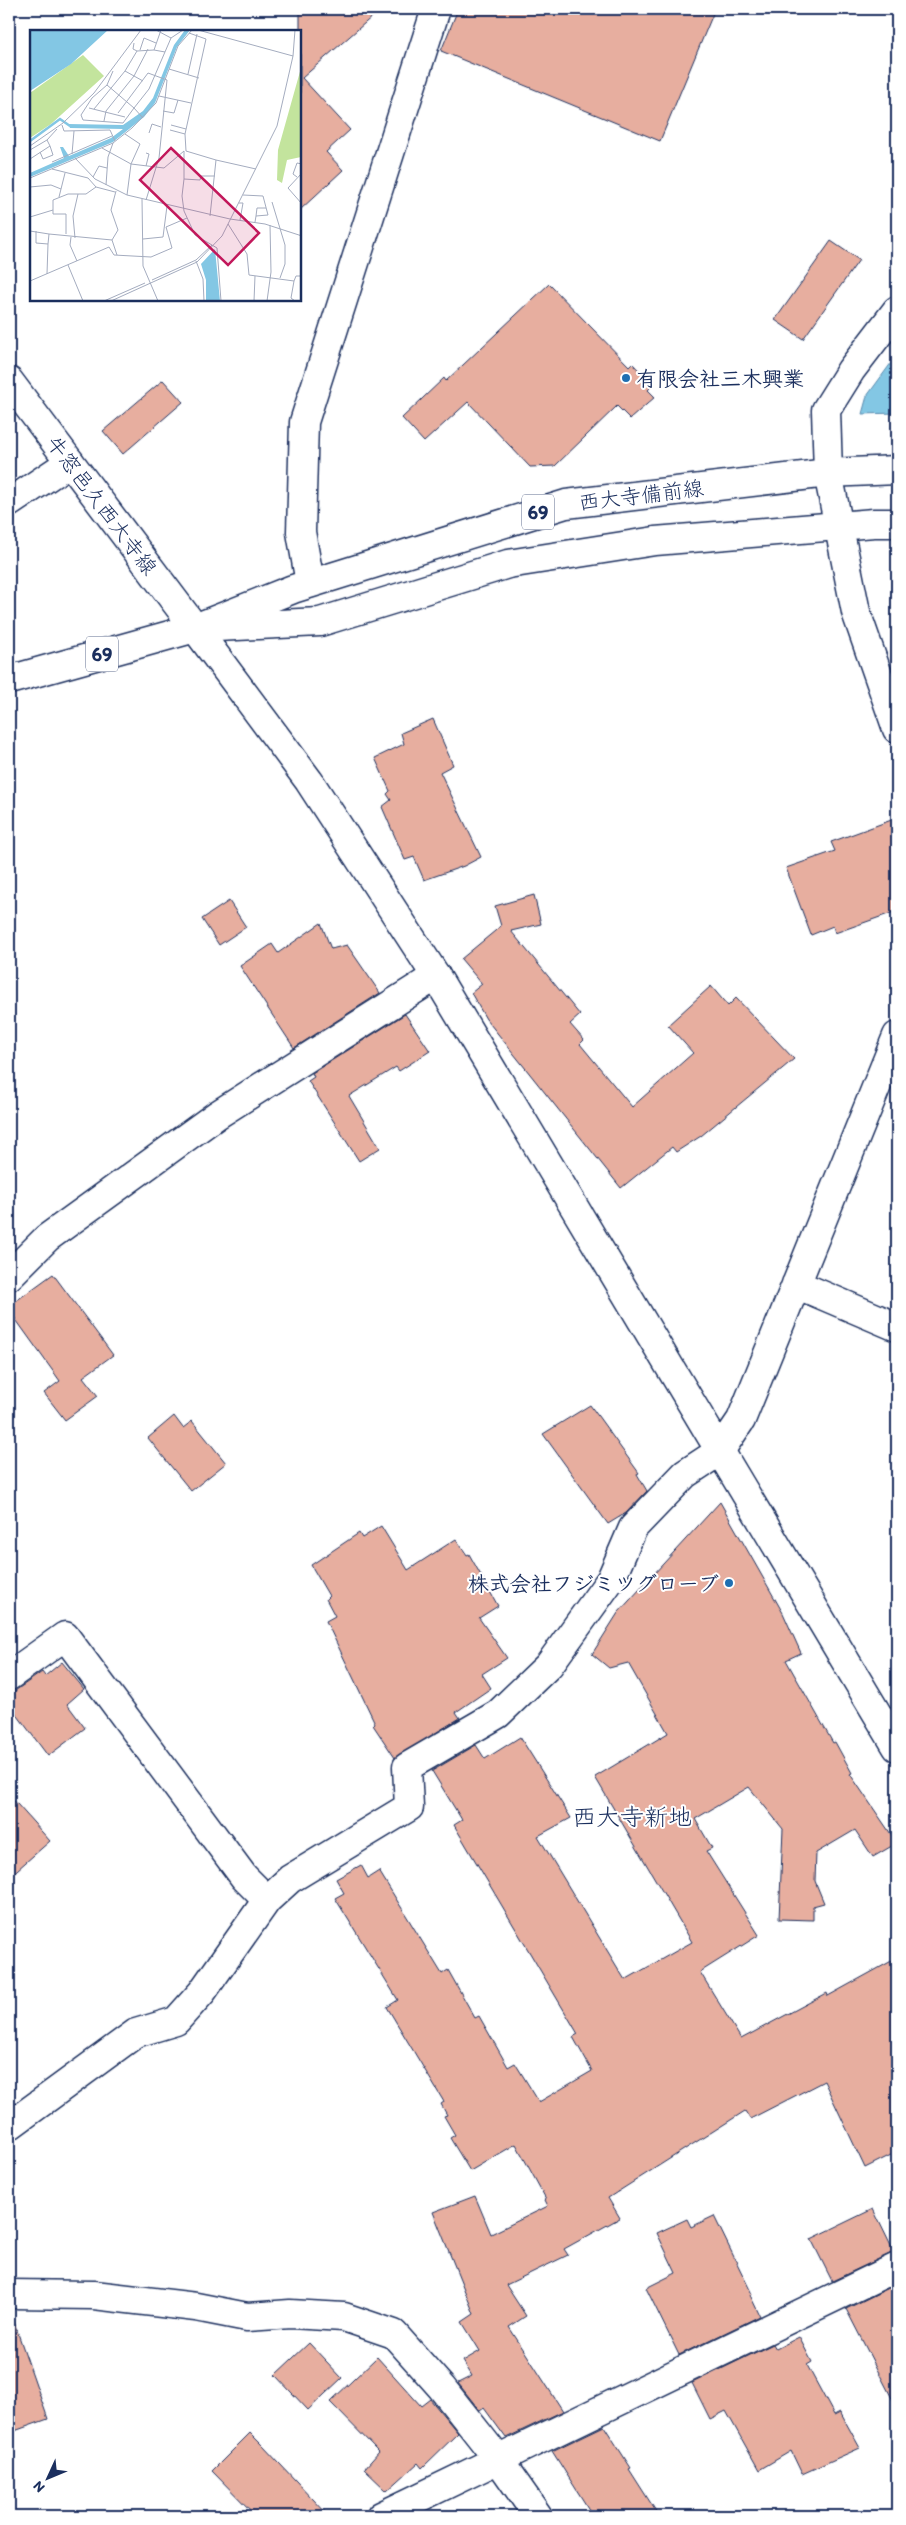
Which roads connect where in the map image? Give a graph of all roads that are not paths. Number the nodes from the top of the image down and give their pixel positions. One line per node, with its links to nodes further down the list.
1 (436, 9): 10 (street)
2 (897, 310): 6 (street)
3 (9, 381): 4 (street, 牛窓邑久西大寺線)
4 (70, 462): 7 (street); 11 (street, 牛窓邑久西大寺線)
5 (897, 470): 6 (street, 西大寺備前線 / 69)
6 (828, 474): 9 (street); 10 (street, 西大寺備前線 / 69)
7 (9, 502)
8 (897, 523): 9 (street, 西大寺備前線 / 69)
9 (839, 526): 11 (street, 西大寺備前線 / 69); 13 (street)
10 (310, 583): 11 (street, 西大寺備前線 / 69)
11 (195, 628): 12 (street, 西大寺備前線 / 69); 14 (street, 牛窓邑久西大寺線)
12 (9, 680)
13 (897, 728)
14 (436, 976): 16 (street); 19 (street, 牛窓邑久西大寺線)
15 (897, 1036): 17 (street)
16 (9, 1276)
17 (796, 1284): 18 (street); 19 (street)
18 (897, 1327)
19 (720, 1451): 21 (street, 牛窓邑久西大寺線); 22 (street)
20 (9, 1676): 22 (street)
21 (897, 1747)
22 (267, 1900): 23 (street)
23 (9, 2126)
24 (897, 2267): 26 (street)
25 (9, 2294): 26 (street)
26 (498, 2459): 27 (street); 28 (street)
27 (381, 2516)
28 (538, 2516)

